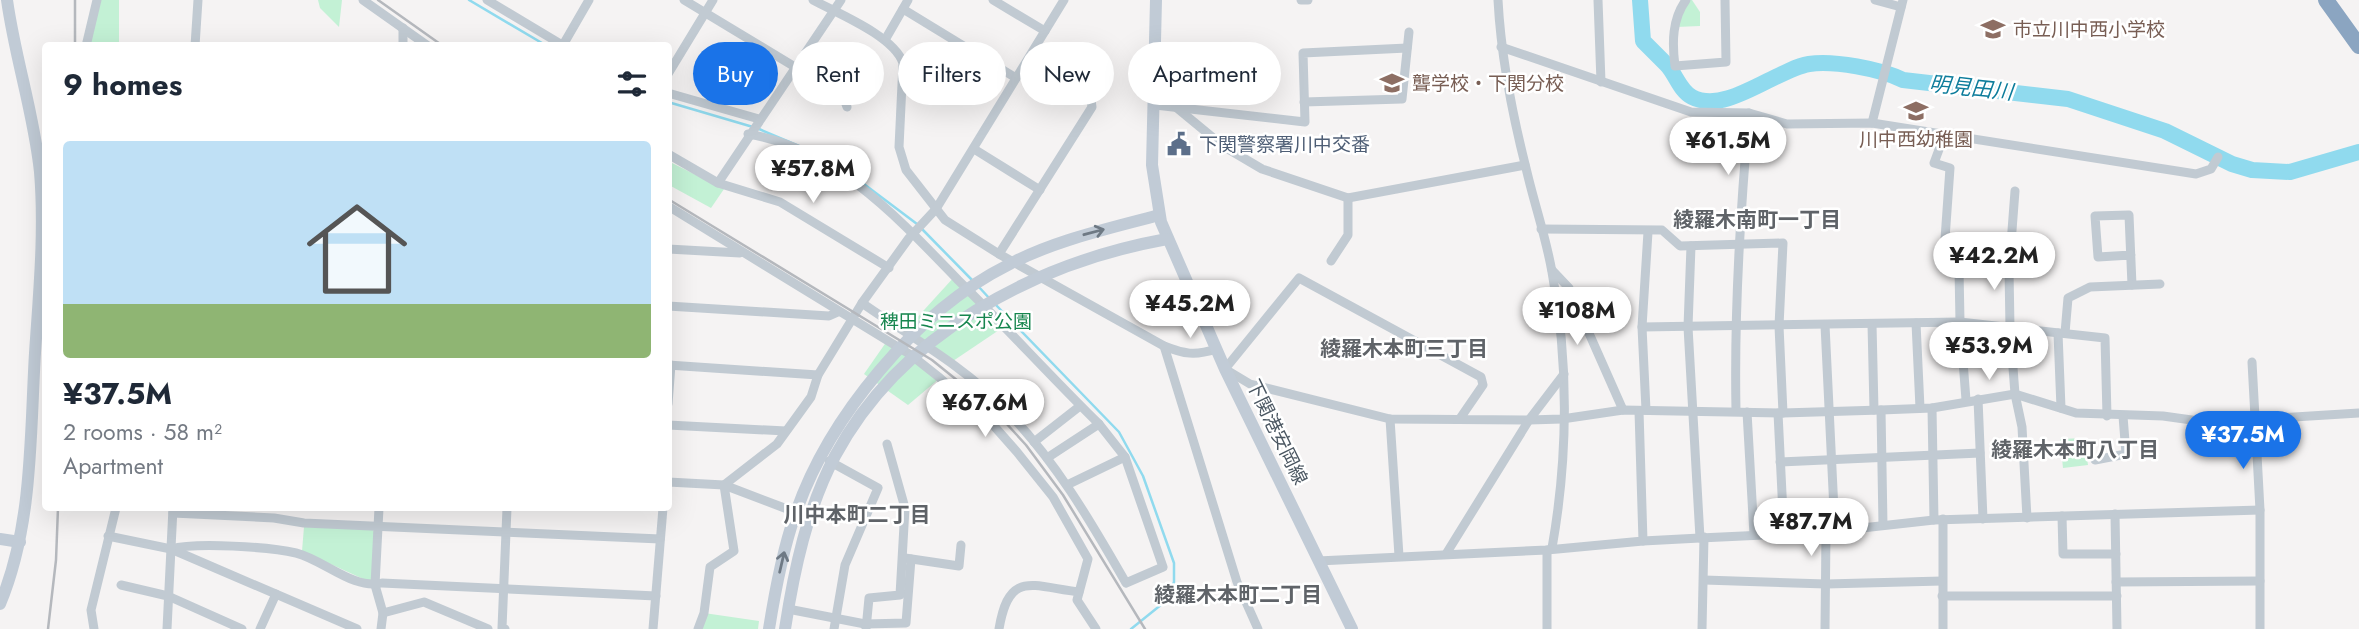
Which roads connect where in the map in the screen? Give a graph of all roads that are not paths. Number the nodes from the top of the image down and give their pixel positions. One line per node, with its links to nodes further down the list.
1 (7, 0): 170 (main road)
2 (97, 0): 30 (street)
3 (198, 0): 31 (street)
4 (363, 0): 26 (street)
5 (487, 0): 34 (street)
6 (589, 0): 35 (street)
7 (684, 0): 25 (street)
8 (713, 0): 25 (street)
9 (813, 0): 24 (street)
10 (841, 0): 24 (street)
11 (993, 0): 27 (street)
12 (1063, 0): 27 (street)
13 (1156, 0): 38 (main road, 下関港安岡線)
14 (1301, 0): 15 (street)
15 (1308, 0)
16 (1498, 0): 40 (street)
17 (1598, 0): 47 (street)
18 (1686, 0): 19 (street)
19 (1725, 0)
20 (1875, 0): 22 (street)
21 (2326, 0): 39 (highway)
22 (1902, 3): 55 (street)
23 (905, 4): 29 (street); 46 (street)
24 (834, 12): 29 (street); 36 (street)
25 (705, 13): 42 (street); 43 (street)
26 (403, 28): 32 (street); 33 (street)
27 (1045, 31): 37 (street)
28 (1409, 32): 41 (street)
29 (885, 40): 67 (street)
30 (87, 42)
31 (195, 42)
32 (403, 42)
33 (422, 42)
34 (558, 42)
35 (565, 42)
36 (814, 42)
37 (1039, 42)
38 (1156, 42)
39 (2359, 46)
40 (1501, 47): 47 (street); 61 (street)
41 (1407, 48): 49 (street); 49 (street)
42 (792, 64)
43 (672, 67)
44 (1020, 72): 46 (street)
45 (792, 75): 54 (street)
46 (1016, 78): 58 (street)
47 (1601, 82): 53 (street)
48 (672, 94): 54 (street)
49 (1304, 102): 52 (street)
50 (1092, 105): 63 (street)
51 (1155, 105): 52 (street); 68 (main road, 下関港安岡線)
52 (1177, 108): 65 (street)
53 (1749, 113): 55 (street); 73 (street)
54 (758, 120): 56 (street)
55 (1872, 123): 57 (street)
56 (749, 133): 62 (street); 69 (street)
57 (1944, 136): 60 (street); 88 (street)
58 (974, 149): 63 (street); 67 (street)
59 (672, 156): 62 (street)
60 (2218, 157)
61 (1525, 165): 65 (street); 70 (street)
62 (718, 183): 80 (street)
63 (1040, 190): 77 (street)
64 (2015, 191): 96 (street)
65 (1348, 198): 79 (street)
66 (672, 209): 76 (street)
67 (936, 209): 69 (street); 77 (street)
68 (1159, 215): 72 (main road, 下関港安岡線); 105 (main road, one-way to 68)
69 (918, 229): 80 (street); 109 (street)
70 (1541, 229): 71 (street); 81 (street)
71 (1648, 232): 74 (street); 94 (street)
72 (1167, 239): 99 (main road, 下関港安岡線); 105 (main road)
73 (1737, 245): 74 (street); 92 (street); 93 (street)
74 (1690, 246): 95 (street)
75 (672, 249): 76 (street)
76 (742, 253): 86 (street)
77 (999, 254): 98 (street)
78 (2131, 255): 78 (street); 83 (street)
79 (1331, 261)
80 (889, 268): 84 (street)
81 (1552, 270): 103 (street); 115 (street)
82 (2160, 284): 83 (street)
83 (2133, 285): 97 (street)
84 (862, 303): 87 (street); 132 (street)
85 (672, 306): 86 (street)
86 (838, 312): 87 (street)
87 (852, 320): 104 (street); 187 (street)
88 (1959, 322): 89 (street); 96 (street); 108 (street)
89 (1916, 323): 90 (street); 110 (street)
90 (1872, 324): 91 (street); 114 (street)
91 (1825, 325): 93 (street); 119 (street)
92 (1734, 326): 93 (street); 95 (street); 117 (street)
93 (1779, 326): 120 (street)
94 (1642, 327): 95 (street); 113 (street)
95 (1688, 327): 116 (street)
96 (2010, 328): 97 (street); 106 (street)
97 (2061, 333): 112 (street); 122 (street)
98 (1164, 346): 99 (street); 212 (street)
99 (1216, 349): 102 (main road, 下関港安岡線)
100 (2252, 362): 130 (street)
101 (672, 365): 104 (street)
102 (1225, 369): 124 (street); 125 (street); 178 (main road, 下関港安岡線)
103 (1564, 374): 126 (street); 127 (street)
104 (818, 375): 131 (street)
105 (870, 394): 140 (main road)
106 (2015, 394): 107 (street); 112 (street); 156 (street)
107 (1978, 399): 108 (street); 135 (street)
108 (1966, 400): 111 (street)
109 (1080, 406): 128 (street); 132 (street)
110 (1920, 408): 111 (street); 114 (street)
111 (1932, 408): 134 (street)
112 (2062, 408): 122 (street)
113 (1642, 410): 115 (street); 116 (street); 169 (street)
114 (1877, 410): 119 (street); 136 (street)
115 (1623, 411): 126 (street)
116 (1694, 411): 117 (street); 166 (street)
117 (1736, 411): 118 (street)
118 (1747, 412): 120 (street); 164 (street)
119 (1828, 412): 120 (street); 139 (street)
120 (1780, 413): 142 (street)
121 (2359, 413): 130 (street)
122 (2107, 416): 123 (street)
123 (2123, 416): 130 (street); 141 (street)
124 (1461, 417): 125 (street); 127 (street)
125 (1390, 419): 176 (street)
126 (1562, 419): 127 (street); 173 (street)
127 (1529, 420): 174 (street)
128 (1099, 424): 137 (street); 138 (street)
129 (672, 425): 131 (street)
130 (2256, 429): 146 (street)
131 (786, 431): 145 (street)
132 (1034, 442): 138 (street)
133 (887, 444): 177 (street)
134 (1931, 452): 135 (street); 136 (street); 157 (street)
135 (1980, 453): 158 (street)
136 (1882, 455): 139 (street); 159 (street)
137 (1125, 457): 144 (street); 144 (street)
138 (1047, 458): 144 (street)
139 (1831, 458): 142 (street); 161 (street)
140 (827, 460): 153 (main road); 194 (main road); 196 (street)
141 (2095, 460)
142 (1780, 461): 163 (street)
143 (672, 482): 145 (street)
144 (1069, 484)
145 (724, 485): 153 (street); 207 (street)
146 (2260, 510): 154 (street); 181 (street)
147 (115, 511): 165 (street)
148 (173, 511): 172 (street)
149 (185, 511): 160 (street)
150 (379, 511): 160 (street)
151 (508, 511): 162 (street)
152 (663, 511): 168 (street)
153 (795, 512): 208 (main road, one-way to 153)
154 (2115, 514): 155 (street); 175 (street)
155 (2062, 516): 156 (street); 175 (street)
156 (2027, 518): 158 (street)
157 (1938, 519): 158 (street); 159 (street); 180 (street)
158 (1983, 519)
159 (1883, 525): 161 (street)
160 (378, 527): 162 (street); 185 (street)
161 (1830, 531): 163 (street); 183 (street)
162 (506, 533): 168 (street); 186 (street)
163 (1783, 534): 164 (street)
164 (1754, 535): 166 (street)
165 (108, 536): 172 (street); 198 (street)
166 (1702, 537): 169 (street); 179 (street)
167 (0, 539): 170 (main road)
168 (660, 539): 190 (street)
169 (1643, 541): 173 (street)
170 (20, 542): 193 (main road)
171 (961, 545): 177 (street)
172 (171, 549): 185 (street); 188 (street); 189 (street)
173 (1549, 549): 174 (street); 214 (street)
174 (1446, 554): 176 (street)
175 (2116, 554): 182 (street)
176 (1399, 556): 178 (street)
177 (907, 558): 197 (street); 197 (street)
178 (1318, 561): 213 (main road, 下関港安岡線)
179 (1704, 580): 183 (street); 215 (street)
180 (1942, 581): 183 (street); 191 (street)
181 (2260, 581): 182 (street); 219 (street)
182 (2116, 582): 192 (street)
183 (1826, 584): 216 (street)
184 (121, 585): 189 (street)
185 (374, 585): 186 (street); 195 (street)
186 (503, 590): 190 (street); 205 (street)
187 (1079, 592): 210 (street); 211 (street)
188 (276, 594): 201 (street); 202 (street)
189 (168, 596): 199 (street); 200 (street)
190 (656, 596): 206 (street)
191 (1942, 596): 192 (street); 217 (street)
192 (2116, 596): 218 (street)
193 (0, 604)
194 (788, 609): 196 (street); 209 (main road)
195 (383, 613): 203 (street); 204 (street)
196 (834, 624): 197 (street)
197 (866, 626)
198 (94, 629)
199 (167, 629)
200 (242, 629)
201 (260, 629)
202 (357, 629)
203 (381, 629)
204 (488, 629)
205 (505, 629)
206 (653, 629)
207 (698, 629)
208 (769, 629)
209 (785, 629)
210 (999, 629)
211 (1096, 629)
212 (1258, 629)
213 (1352, 629)
214 (1547, 629)
215 (1702, 629)
216 (1825, 629)
217 (1943, 629)
218 (2117, 629)
219 (2260, 629)

